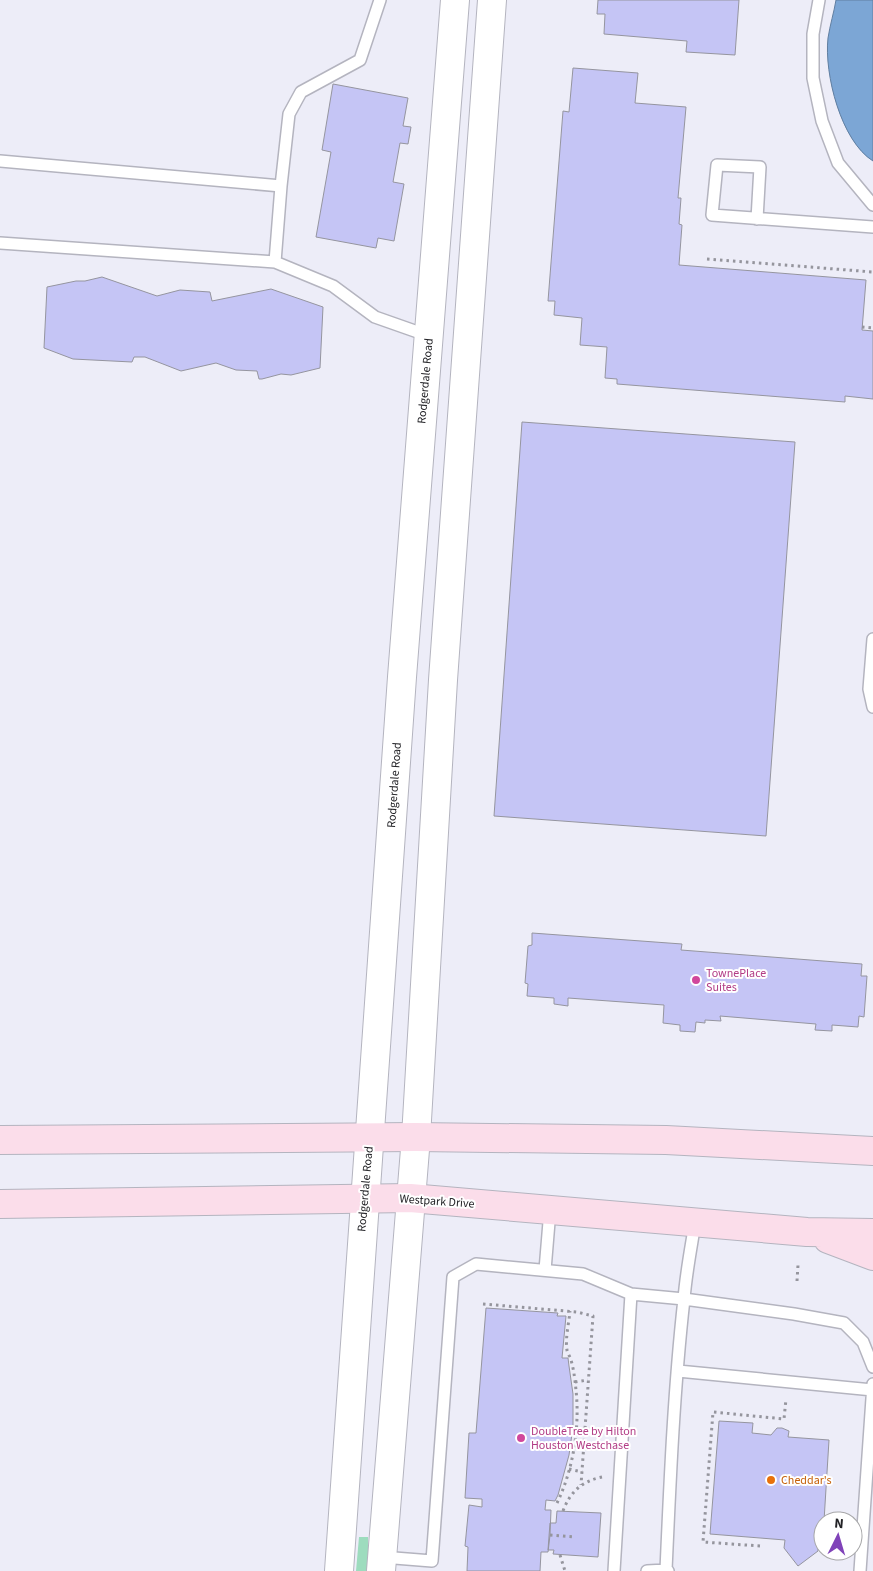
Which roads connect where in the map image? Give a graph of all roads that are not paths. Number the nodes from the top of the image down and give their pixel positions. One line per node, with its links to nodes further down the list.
1 (380, 0): 6 (lane)
2 (456, 0): 12 (street, Rodgerdale Road)
3 (492, 0): 13 (street)
4 (819, 0): 7 (lane)
5 (0, 160): 6 (lane)
6 (282, 186): 11 (lane)
7 (873, 205)
8 (757, 219): 8 (lane); 9 (lane)
9 (873, 227)
10 (0, 243): 11 (lane)
11 (276, 262): 12 (lane)
12 (429, 336): 13 (street); 15 (street, Rodgerdale Road)
13 (468, 339): 16 (street)
14 (873, 639): 17 (lane)
15 (402, 677): 16 (street); 18 (street, Rodgerdale Road)
16 (443, 680): 19 (street)
17 (873, 707)
18 (369, 1137): 19 (main road); 20 (main road); 23 (street, Rodgerdale Road)
19 (416, 1137): 21 (main road); 22 (street)
20 (0, 1140)
21 (873, 1151)
22 (410, 1198): 23 (main road, Westpark Drive); 25 (main road, Westpark Drive); 37 (street)
23 (364, 1199): 24 (main road, Westpark Drive); 40 (street, Rodgerdale Road)
24 (0, 1204)
25 (550, 1209): 26 (main road, Westpark Drive); 30 (lane)
26 (695, 1222): 27 (main road, Westpark Drive); 32 (lane)
27 (807, 1232): 28 (main road, Westpark Drive); 29 (main road)
28 (873, 1232)
29 (873, 1256)
30 (545, 1270): 31 (lane); 38 (lane)
31 (631, 1294): 32 (lane); 41 (lane)
32 (684, 1298): 33 (lane); 34 (lane)
33 (873, 1368)
34 (678, 1372): 36 (lane); 39 (lane)
35 (873, 1384): 36 (lane)
36 (873, 1390): 43 (lane)
37 (381, 1564): 38 (lane)
38 (432, 1566)
39 (667, 1570): 42 (lane)
40 (338, 1571)
41 (614, 1571)
42 (647, 1571)
43 (860, 1571)

